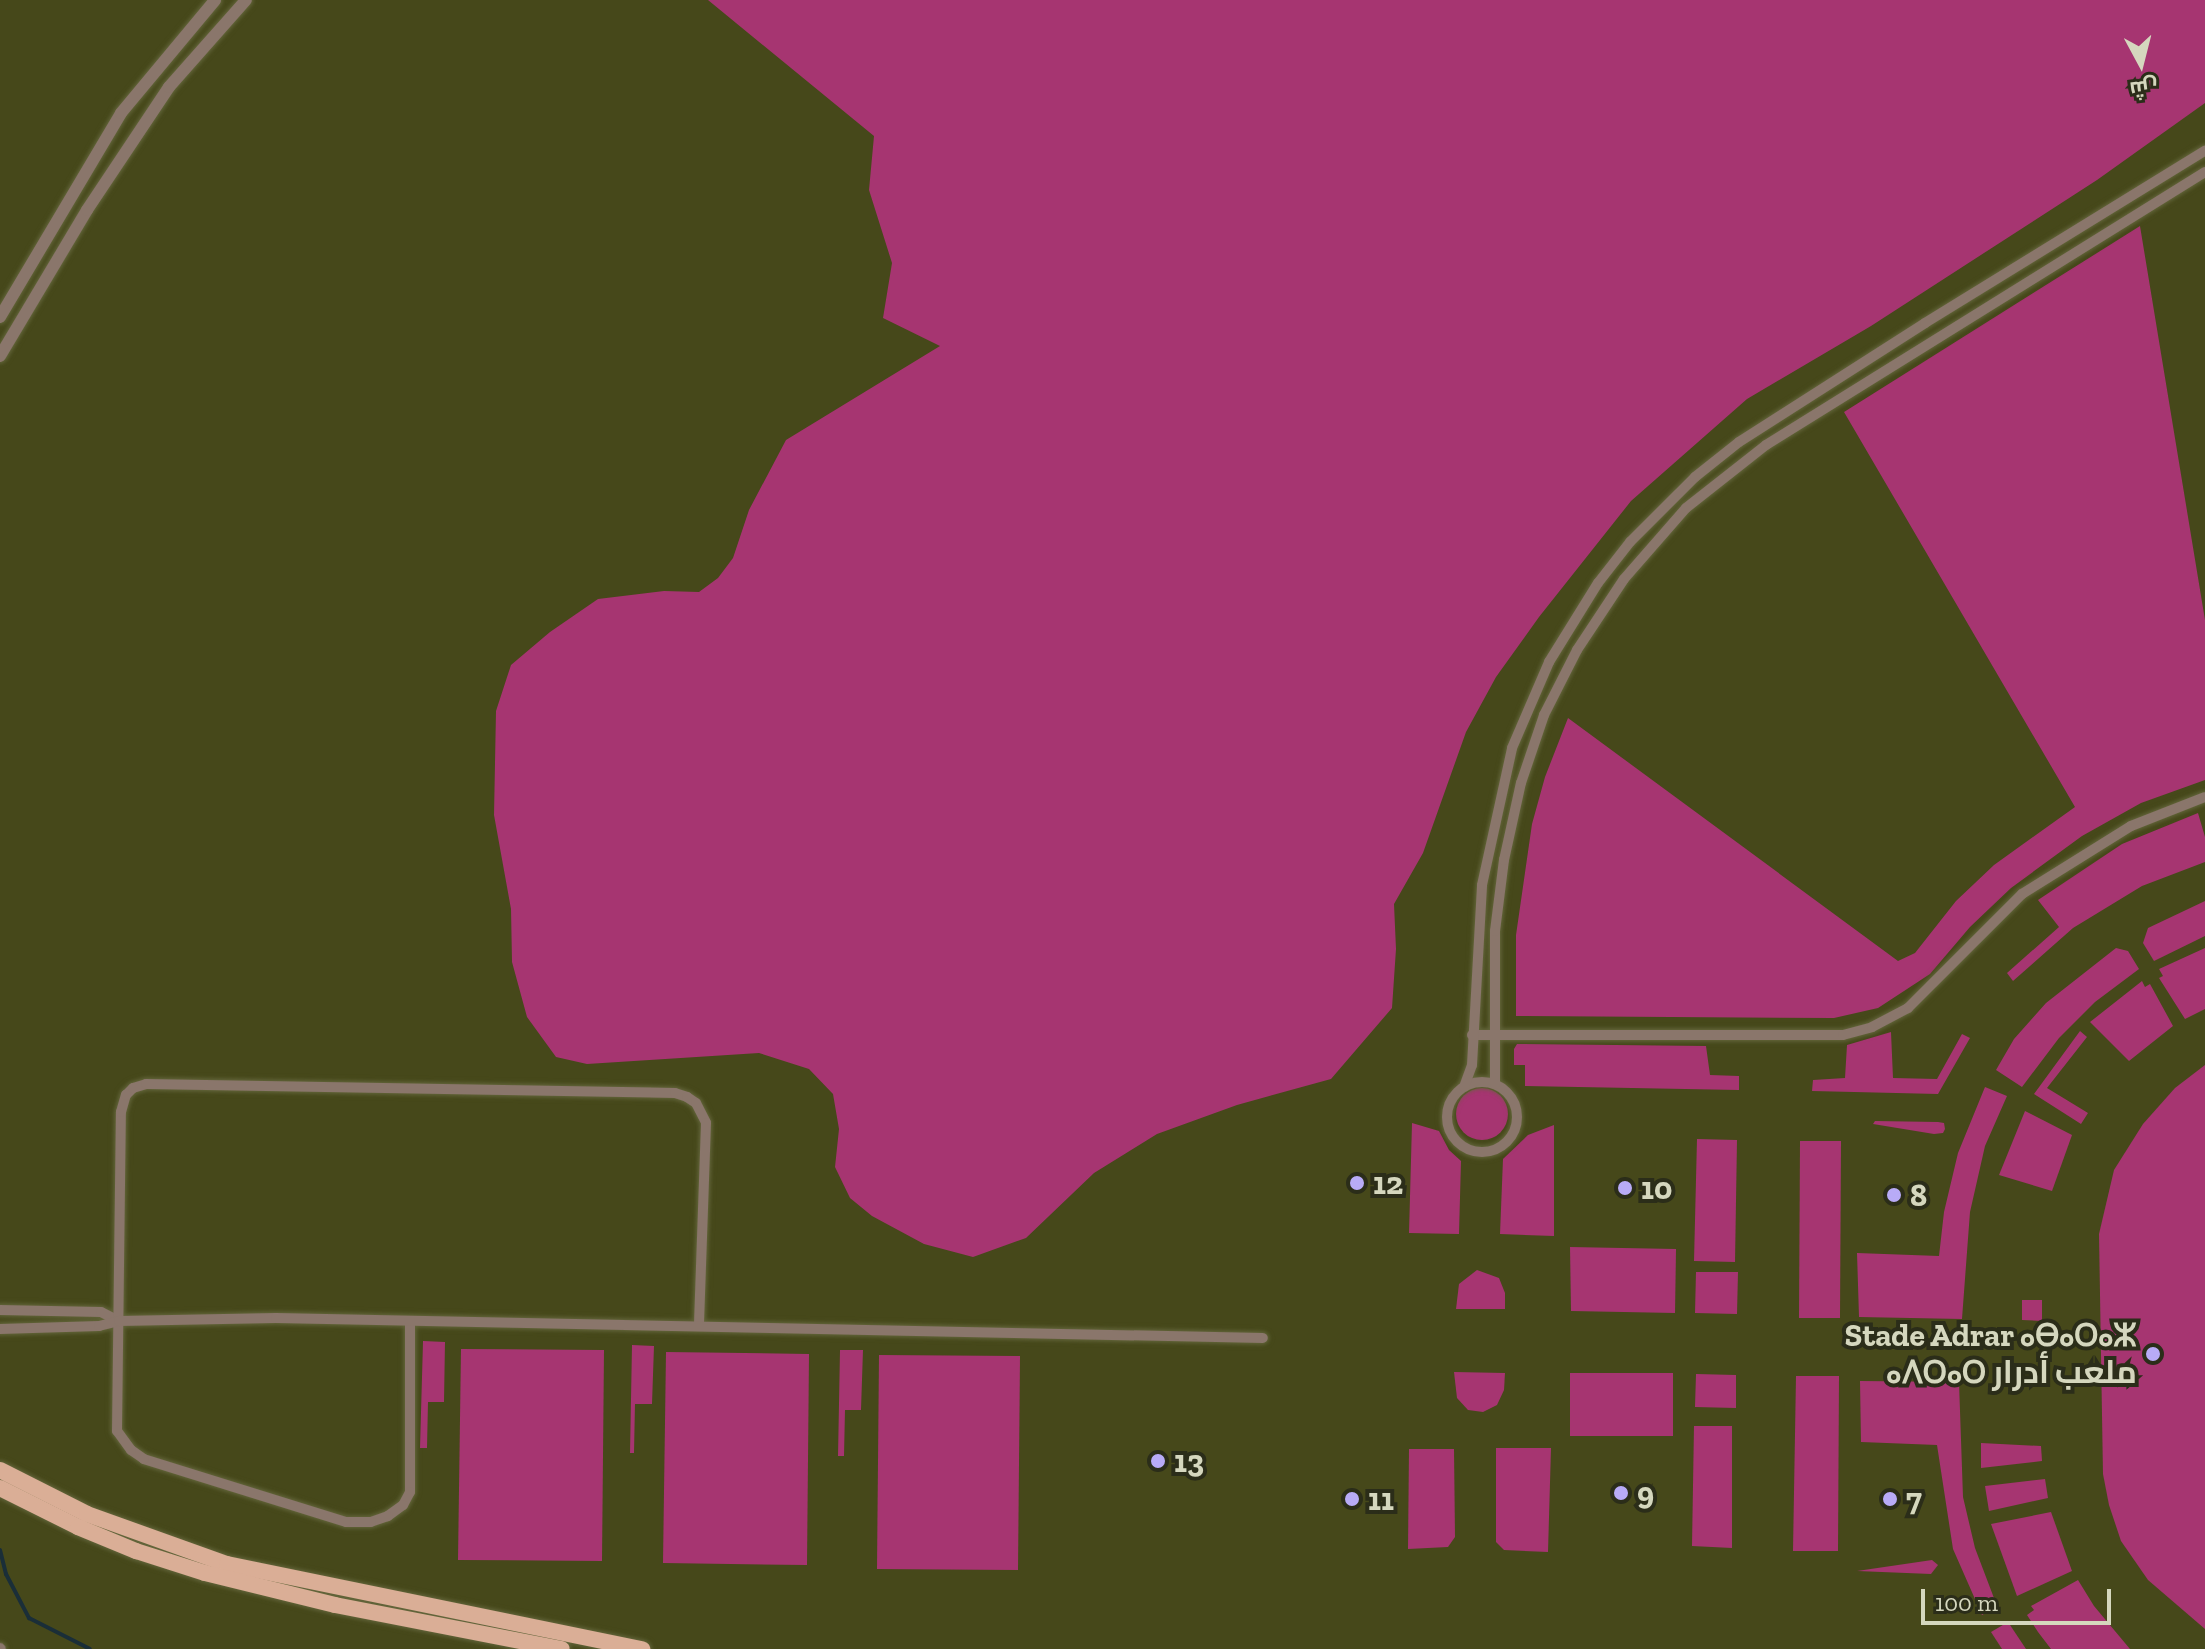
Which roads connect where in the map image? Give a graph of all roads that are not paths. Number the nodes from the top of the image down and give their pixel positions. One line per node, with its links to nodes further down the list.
1 (215, 0): 5 (street)
2 (246, 0): 6 (street)
3 (2205, 151): 8 (street)
4 (2205, 172): 9 (street)
5 (0, 317)
6 (0, 356)
7 (2205, 797): 9 (street)
8 (1472, 1035): 9 (street); 11 (street)
9 (1494, 1036): 10 (street)
10 (1495, 1084): 11 (street); 11 (street)
11 (1464, 1087)
12 (0, 1310): 13 (street)
13 (119, 1321): 14 (street); 14 (street); 15 (street); 16 (street)
14 (410, 1321): 15 (street)
15 (699, 1326): 17 (street)
16 (0, 1329)
17 (1263, 1338)
18 (0, 1470): 21 (highway)
19 (0, 1488): 20 (highway)
20 (562, 1649)
21 (642, 1649)

